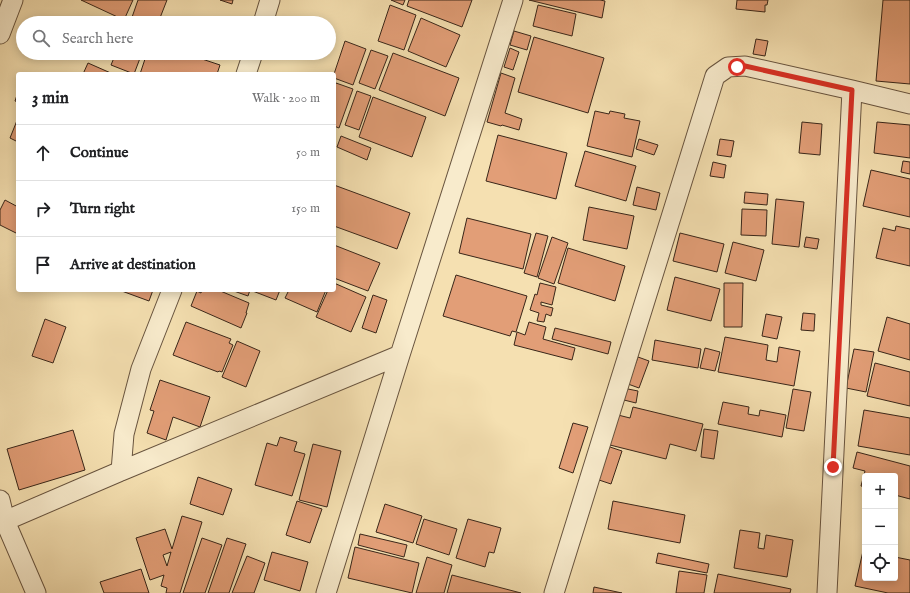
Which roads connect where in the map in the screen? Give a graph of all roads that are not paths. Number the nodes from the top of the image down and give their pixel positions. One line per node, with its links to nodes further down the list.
1 (13, 0): 5 (street)
2 (270, 0): 4 (street)
3 (513, 0): 11 (street)
4 (265, 16)
5 (0, 34)
6 (251, 60): 7 (street)
7 (247, 72)
8 (852, 90): 9 (street); 17 (street); 18 (street)
9 (910, 104)
10 (171, 292): 12 (street)
11 (400, 355): 12 (street); 16 (street)
12 (121, 471): 14 (street)
13 (0, 500): 14 (street)
14 (3, 522): 15 (street)
15 (36, 593)
16 (326, 593)
17 (554, 593)
18 (827, 593)

